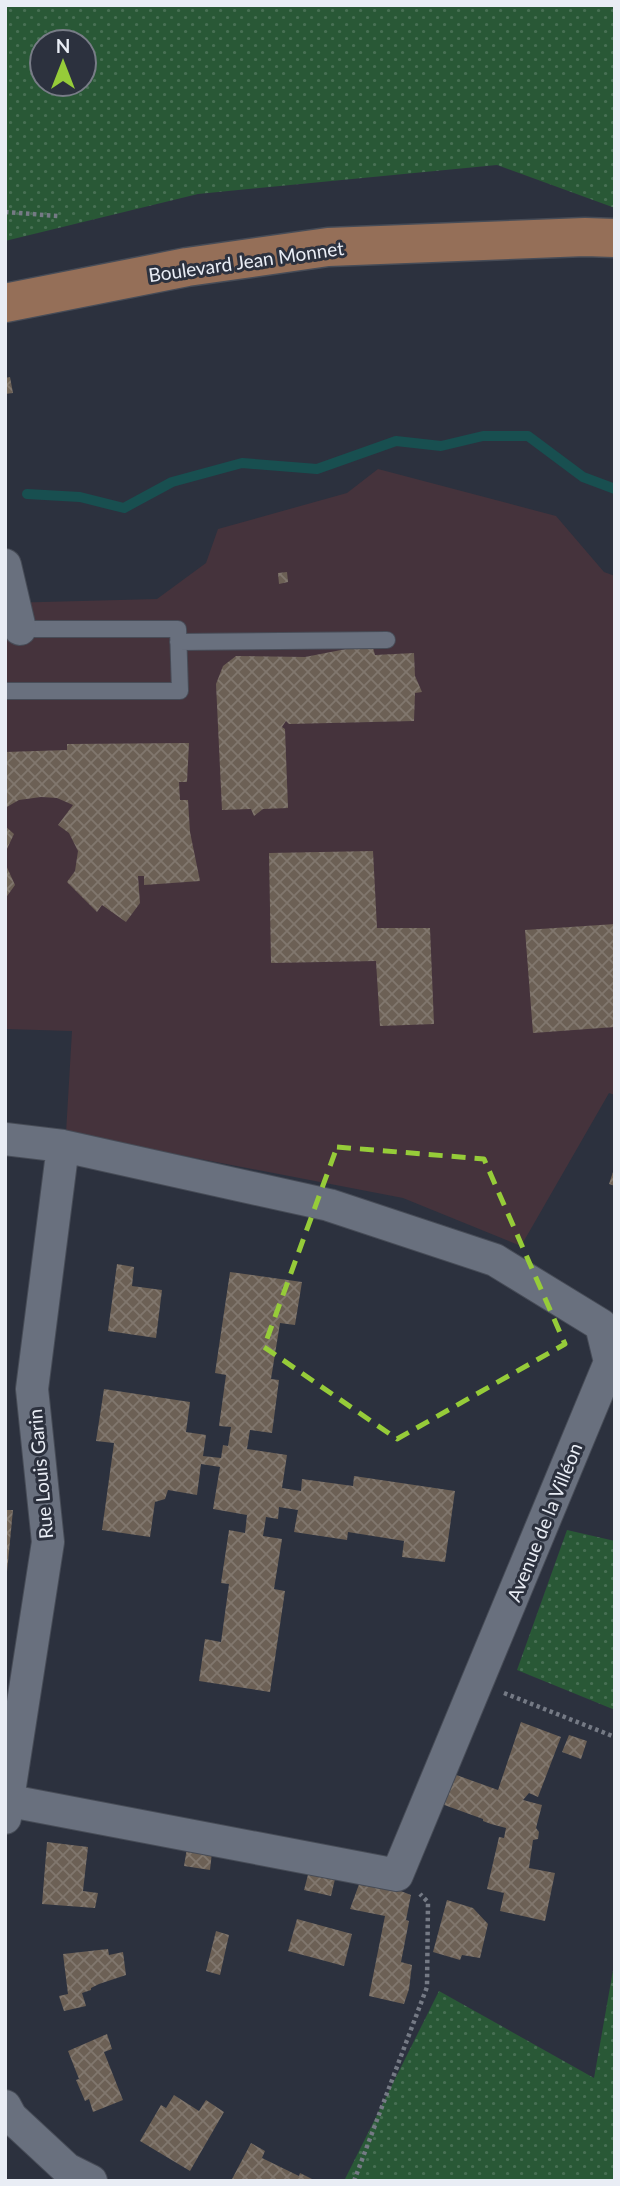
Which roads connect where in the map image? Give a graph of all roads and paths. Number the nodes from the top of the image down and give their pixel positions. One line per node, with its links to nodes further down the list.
1 (5, 212): 2 (path)
2 (58, 216)
3 (615, 238): 4 (main road, Boulevard Jean Monnet)
4 (5, 303)
5 (5, 565): 6 (street)
6 (13, 629): 8 (lane)
7 (387, 640): 8 (lane)
8 (178, 642): 9 (lane)
9 (5, 691)
10 (5, 1139): 11 (street, Avenue de la Villéon)
11 (62, 1146): 12 (street, Avenue de la Villéon); 14 (street, Rue Louis Garin)
12 (478, 1682): 13 (path); 15 (street, Avenue de la Villéon)
13 (615, 1737)
14 (6, 1806): 15 (street)
15 (397, 1875): 18 (path)
16 (5, 2106): 17 (street)
17 (91, 2181)
18 (354, 2181)

